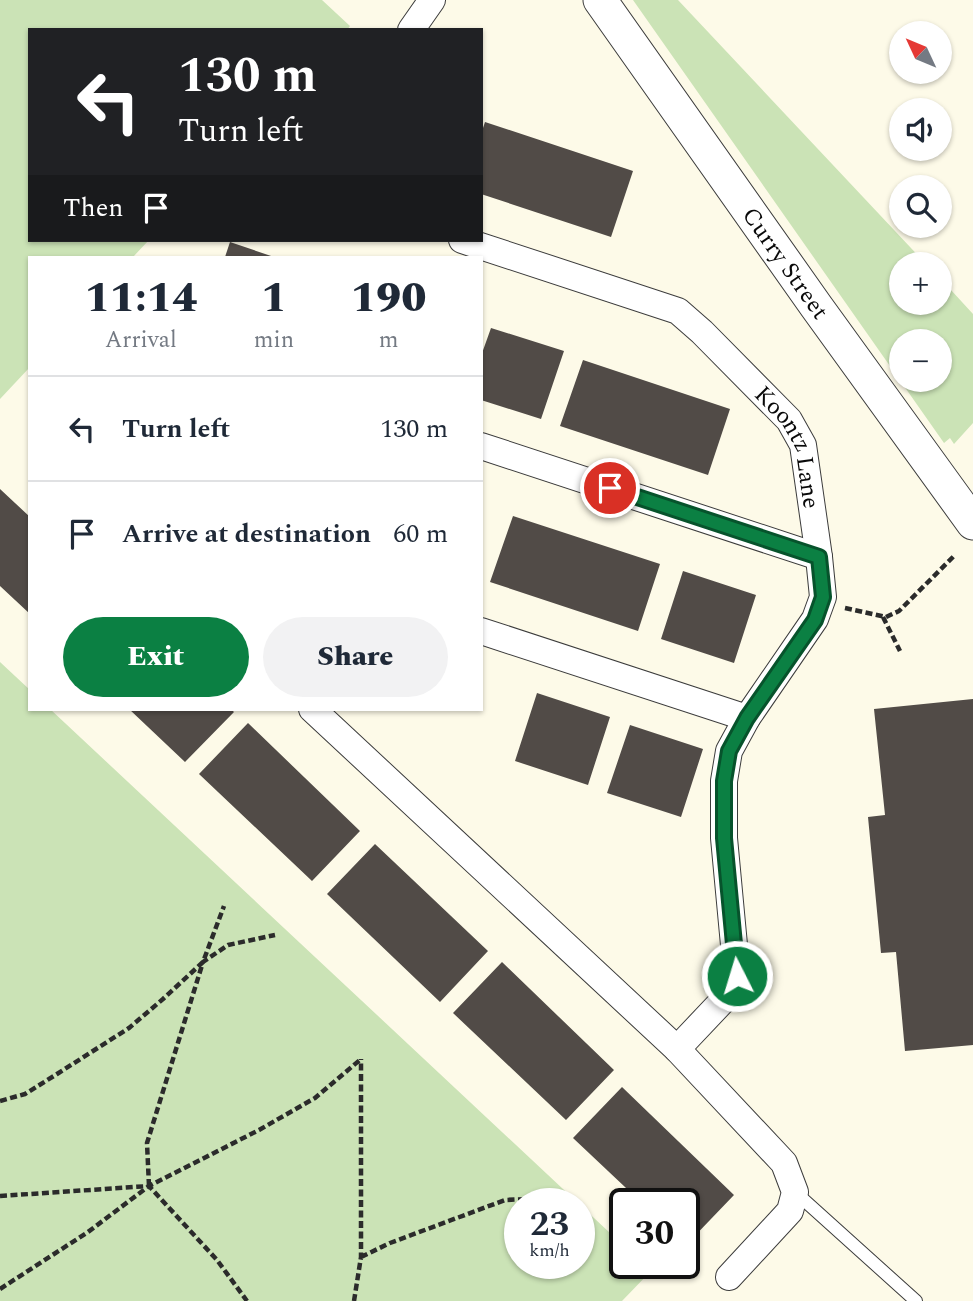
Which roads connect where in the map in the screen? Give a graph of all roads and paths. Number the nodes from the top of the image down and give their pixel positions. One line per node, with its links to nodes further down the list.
1 (432, 0): 3 (street)
2 (600, 0): 6 (street, Curry Street)
3 (412, 28)
4 (468, 242): 8 (street, Koontz Lane)
5 (483, 447): 8 (street)
6 (973, 523)
7 (954, 555): 10 (path)
8 (819, 557): 14 (street, Koontz Lane)
9 (836, 606): 10 (path)
10 (883, 616): 12 (path)
11 (483, 632): 14 (street)
12 (900, 651)
13 (314, 711): 18 (street)
14 (747, 718): 18 (street, Koontz Lane)
15 (224, 906): 17 (path)
16 (275, 935): 17 (path)
17 (203, 962): 19 (path); 20 (path)
18 (677, 1049): 21 (street)
19 (0, 1101)
20 (149, 1186): 22 (path); 24 (path); 26 (path); 27 (path)
21 (795, 1192): 25 (street); 29 (lane)
22 (0, 1196)
23 (504, 1200): 24 (path)
24 (361, 1257): 28 (path)
25 (729, 1277)
26 (0, 1289)
27 (247, 1301)
28 (354, 1301)
29 (916, 1301)

